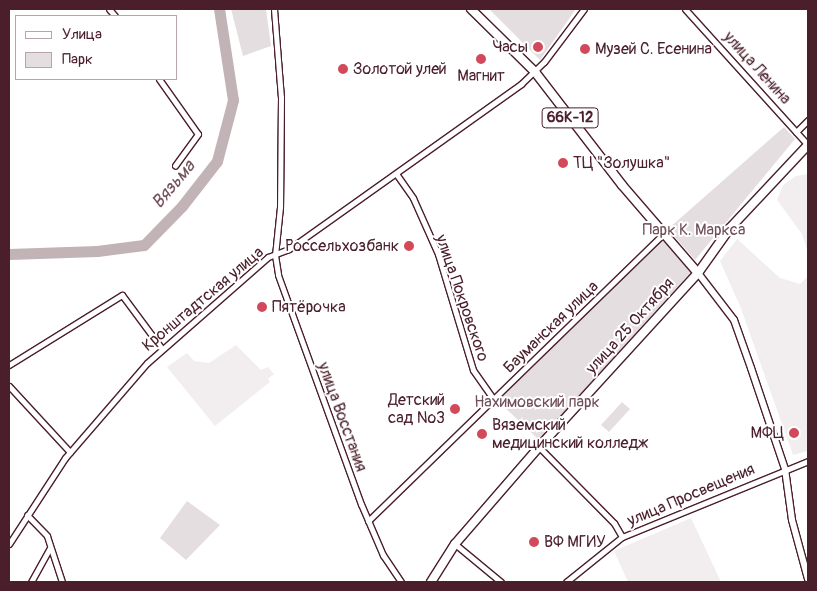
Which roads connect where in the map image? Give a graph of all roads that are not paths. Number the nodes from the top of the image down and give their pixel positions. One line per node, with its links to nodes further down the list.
1 (274, 9): 13 (street, улица Восстания)
2 (471, 9): 5 (main road, 66К-12)
3 (584, 9): 5 (street, Кронштадтская улица)
4 (685, 9): 8 (street, улица Ленина)
5 (535, 72): 11 (street, Кронштадтская улица); 12 (main road, 66К-12)
6 (160, 80): 10 (street)
7 (808, 120): 8 (street)
8 (796, 132): 9 (street, улица Ленина)
9 (808, 145): 14 (main road, улица 25 Октября)
10 (175, 166)
11 (397, 175): 13 (street, Кронштадтская улица); 18 (street, улица Покровского)
12 (663, 234): 14 (main road, 66К-12); 18 (street, Бауманская улица)
13 (275, 255): 15 (street, Кронштадтская улица); 24 (street, улица Восстания)
14 (698, 273): 19 (main road, улица 25 Октября); 22 (street)
15 (162, 349): 16 (street); 20 (street, Кронштадтская улица)
16 (9, 365)
17 (9, 386): 20 (street)
18 (494, 400): 24 (street, Бауманская улица)
19 (539, 446): 25 (street); 27 (main road, улица 25 Октября)
20 (70, 452): 23 (street, Кронштадтская улица)
21 (808, 461): 22 (street, улица Просвещения)
22 (785, 469): 25 (street, улица Просвещения); 29 (street)
23 (27, 515): 26 (street, Кронштадтская улица); 28 (street)
24 (368, 521): 32 (street, улица Восстания)
25 (622, 537): 35 (street, улица Просвещения)
26 (9, 544)
27 (455, 544): 33 (main road, улица 25 Октября); 34 (street)
28 (50, 548): 30 (street); 31 (street)
29 (808, 579)
30 (31, 582)
31 (62, 582)
32 (401, 582)
33 (431, 582)
34 (501, 582)
35 (566, 582)

